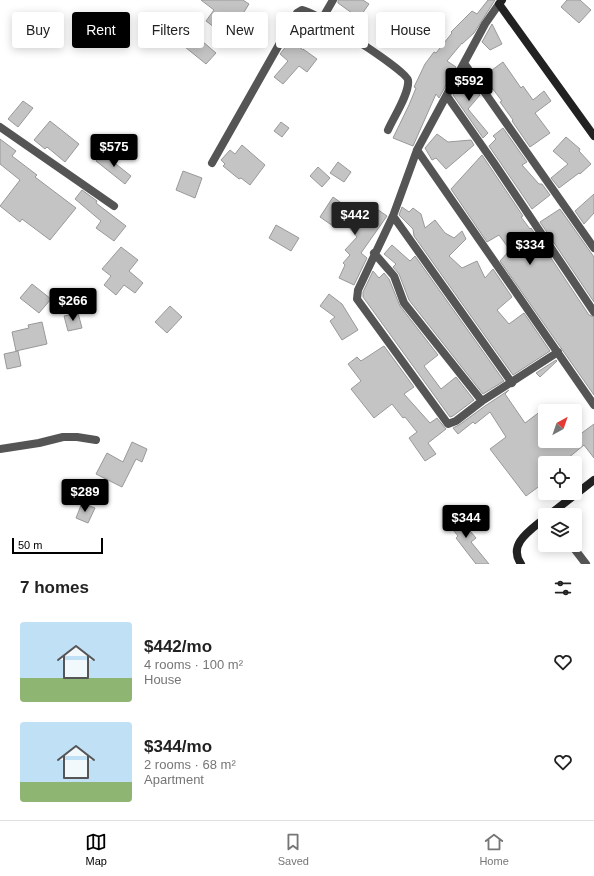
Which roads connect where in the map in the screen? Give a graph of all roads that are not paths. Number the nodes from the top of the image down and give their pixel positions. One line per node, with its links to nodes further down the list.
1 (333, 0): 5 (street)
2 (500, 2): 8 (street); 12 (street)
3 (297, 12): 4 (street)
4 (308, 12)
5 (326, 12)
6 (277, 48): 14 (street)
7 (367, 48): 11 (street)
8 (464, 63): 9 (street); 17 (street)
9 (447, 96): 13 (street); 19 (street)
10 (0, 127): 15 (street)
11 (388, 130)
12 (594, 136)
13 (417, 150): 16 (street); 20 (street)
14 (212, 163)
15 (114, 206)
16 (393, 216): 18 (street); 21 (street)
17 (594, 248)
18 (374, 253): 22 (street); 22 (street)
19 (594, 312)
20 (558, 352): 21 (street); 23 (street)
21 (512, 383): 22 (street)
22 (482, 401)
23 (594, 406)
24 (96, 440): 25 (street)
25 (0, 449)
26 (594, 480): 27 (street)
27 (558, 508)
28 (538, 524): 30 (street)
29 (577, 552): 31 (street)
30 (521, 564)
31 (586, 564)

